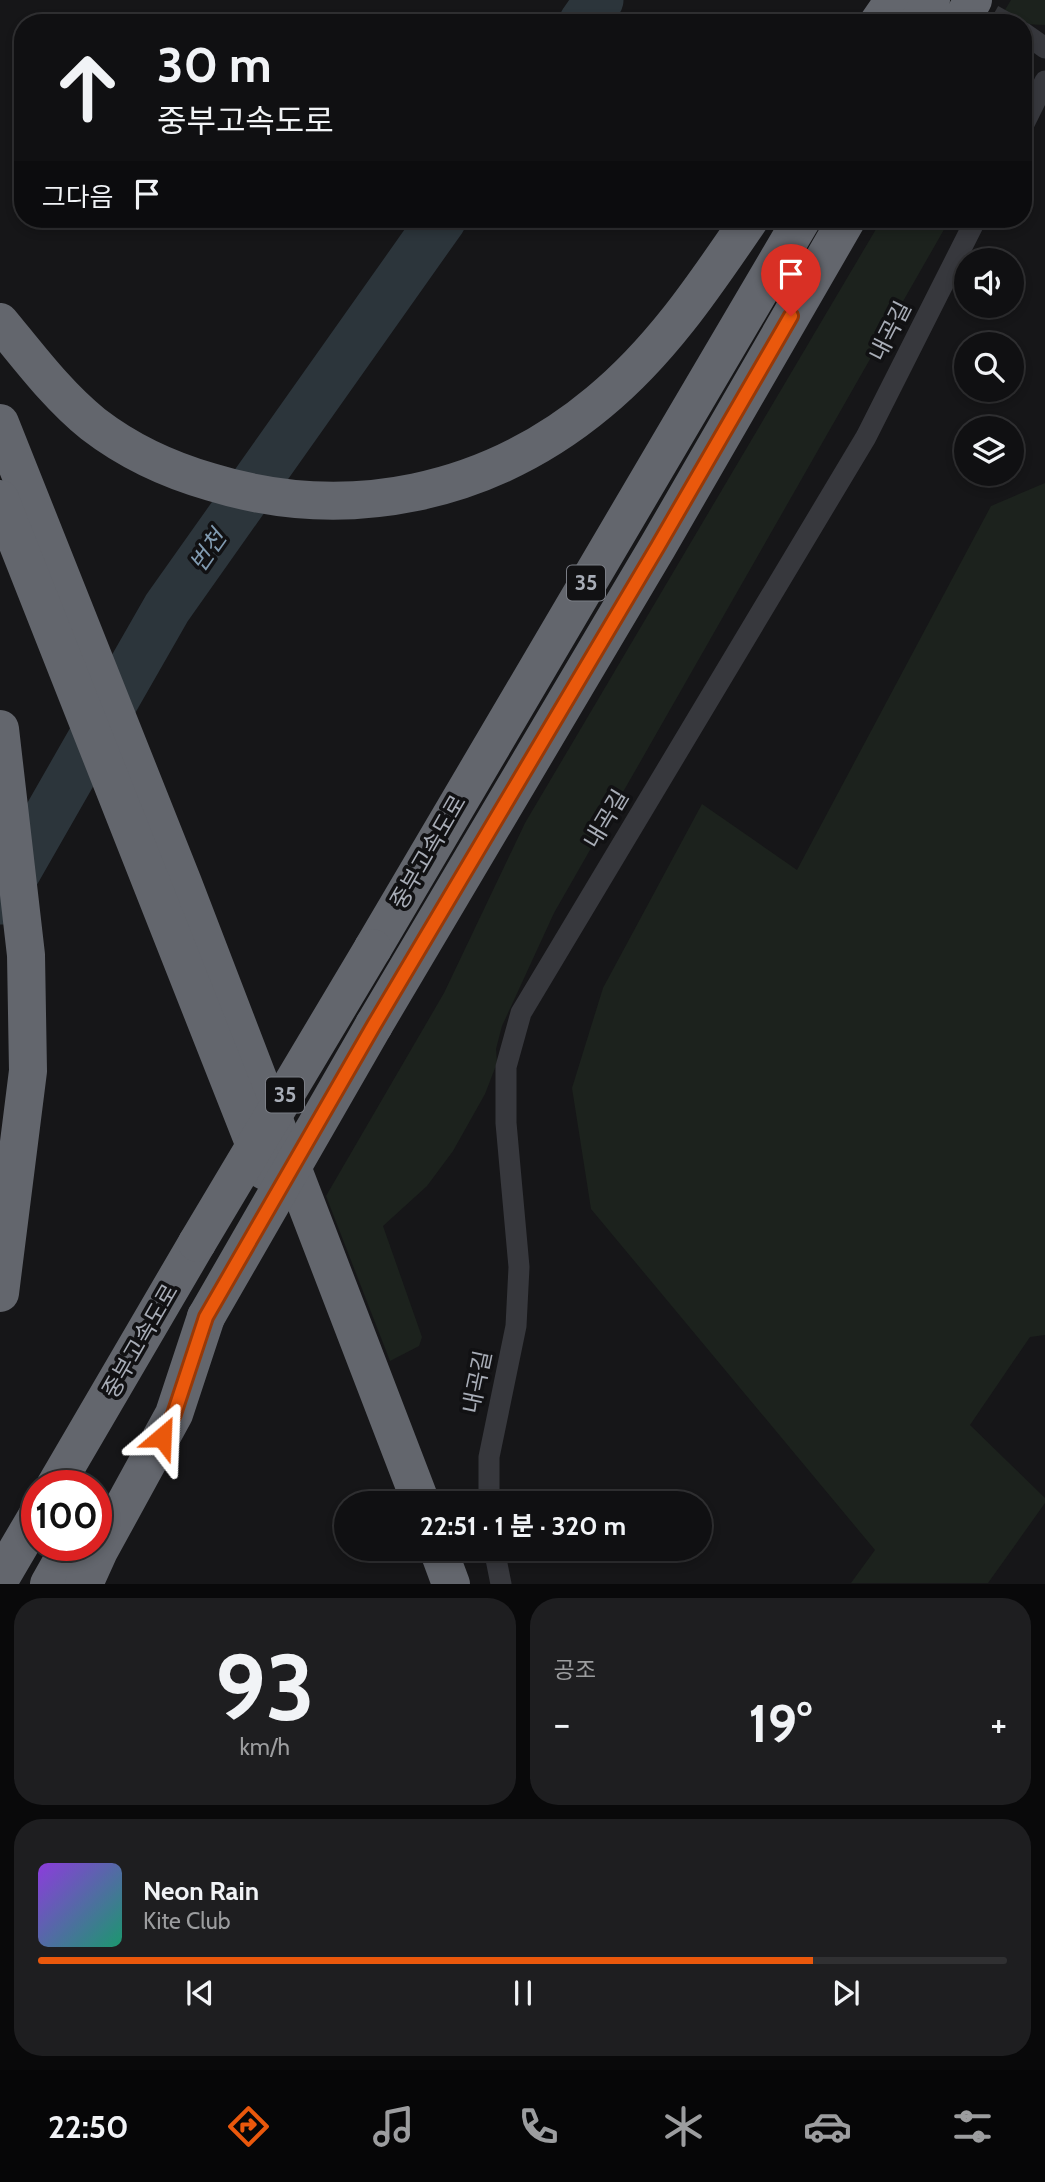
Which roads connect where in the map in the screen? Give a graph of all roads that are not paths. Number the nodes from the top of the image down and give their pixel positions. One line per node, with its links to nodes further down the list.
1 (1045, 81): 2 (street)
2 (1032, 108)
3 (744, 228): 7 (highway)
4 (797, 228): 14 (highway, 중부고속도로 / 35, bridge)
5 (842, 228): 13 (highway, 중부고속도로 / 35, bridge)
6 (971, 228): 18 (street, 내곡길)
7 (0, 322)
8 (0, 423): 11 (highway)
9 (0, 499): 11 (highway)
10 (0, 729): 12 (highway)
11 (169, 888): 16 (highway); 17 (highway)
12 (0, 1293)
13 (206, 1317): 15 (highway, 중부고속도로 / 35); 26 (highway)
14 (64, 1470)
15 (112, 1476)
16 (393, 1491)
17 (416, 1491)
18 (489, 1491)
19 (21, 1543): 24 (highway)
20 (62, 1561): 25 (highway)
21 (419, 1561): 27 (highway)
22 (442, 1561): 28 (highway)
23 (496, 1561): 29 (street)
24 (0, 1579)
25 (49, 1584)
26 (84, 1584)
27 (427, 1584)
28 (451, 1584)
29 (501, 1584)

